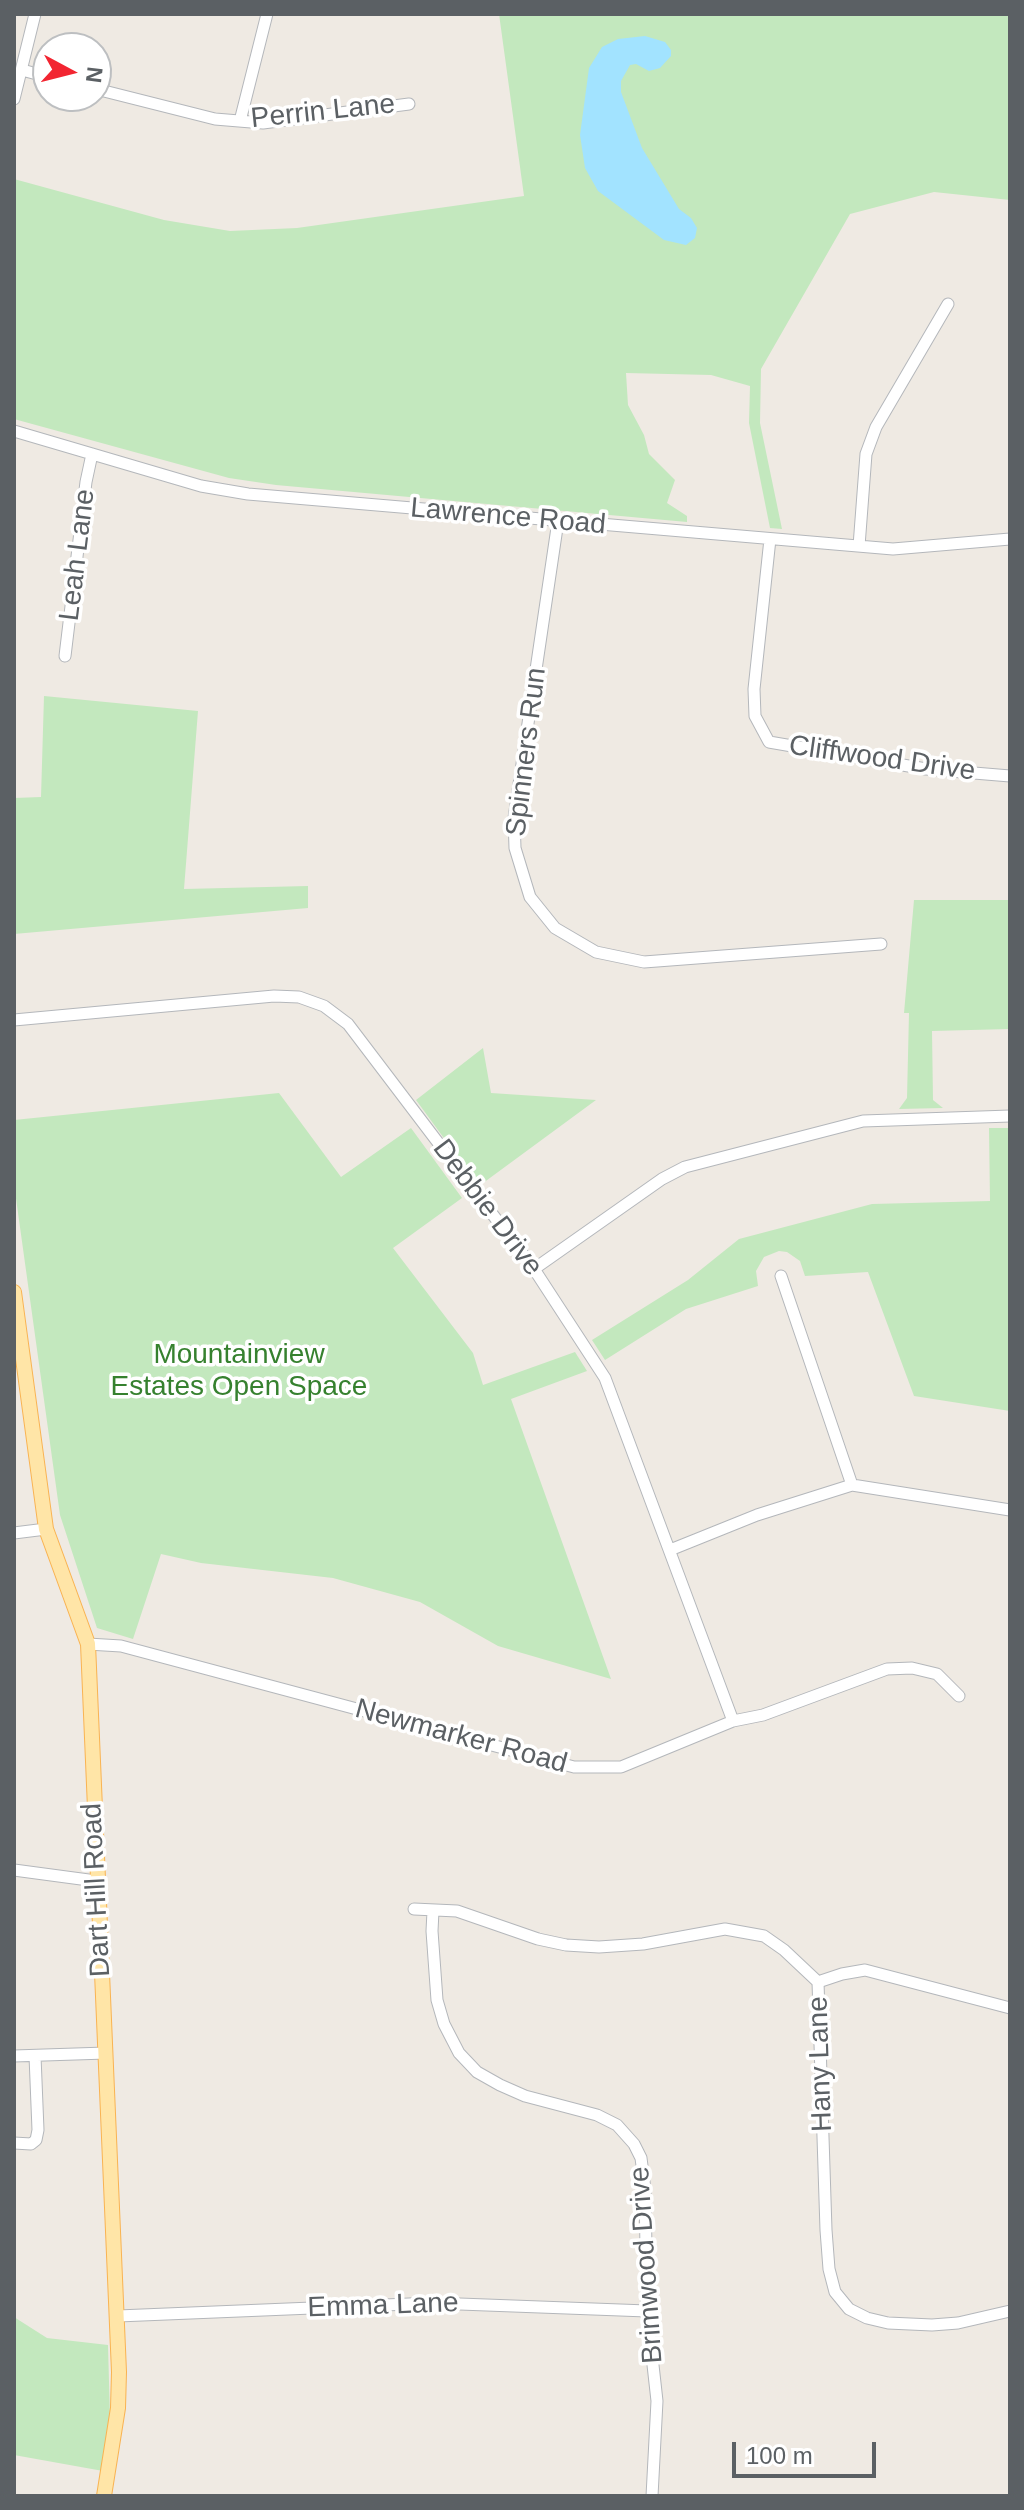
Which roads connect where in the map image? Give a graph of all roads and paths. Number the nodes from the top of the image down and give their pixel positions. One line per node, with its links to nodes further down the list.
1 (35, 14): 3 (street)
2 (267, 14): 8 (street)
3 (22, 70): 4 (street); 6 (street)
4 (32, 73)
5 (112, 93): 8 (street, Perrin Lane)
6 (14, 99)
7 (409, 104): 8 (street, Perrin Lane)
8 (240, 121)
9 (948, 304): 15 (street)
10 (14, 431): 11 (street, Lawrence Road)
11 (92, 454): 12 (street, Lawrence Road); 16 (street, Leah Lane)
12 (558, 521): 13 (street, Lawrence Road); 18 (street, Spinners Run)
13 (770, 539): 15 (street, Lawrence Road); 17 (street, Cliffwood Drive)
14 (1010, 539): 15 (street, Lawrence Road)
15 (859, 546)
16 (65, 656)
17 (1010, 776)
18 (881, 944)
19 (14, 1020): 21 (street, Debbie Drive)
20 (1010, 1116): 21 (street)
21 (534, 1269): 28 (street, Debbie Drive)
22 (781, 1276): 24 (street)
23 (14, 1292): 26 (main road, Dart Hill Road)
24 (852, 1485): 25 (street); 28 (street)
25 (1010, 1510)
26 (46, 1529): 27 (street); 29 (main road, Dart Hill Road)
27 (14, 1533)
28 (670, 1550): 31 (street, Debbie Drive)
29 (88, 1644): 31 (street, Newmarker Road); 33 (main road, Dart Hill Road)
30 (959, 1696): 31 (street, Newmarker Road)
31 (733, 1721)
32 (14, 1870): 33 (street)
33 (96, 1881): 38 (main road, Dart Hill Road)
34 (414, 1909): 35 (street, Hany Lane)
35 (433, 1911): 36 (street, Hany Lane); 42 (street, Brimwood Drive)
36 (818, 1982): 37 (street); 43 (street, Hany Lane)
37 (1010, 2008)
38 (106, 2053): 40 (street); 44 (main road, Dart Hill Road)
39 (14, 2056): 40 (street)
40 (35, 2056): 41 (street)
41 (14, 2143)
42 (647, 2311): 44 (street, Emma Lane); 46 (street, Brimwood Drive)
43 (1010, 2311)
44 (118, 2316): 45 (main road, Dart Hill Road)
45 (104, 2496)
46 (652, 2496)

